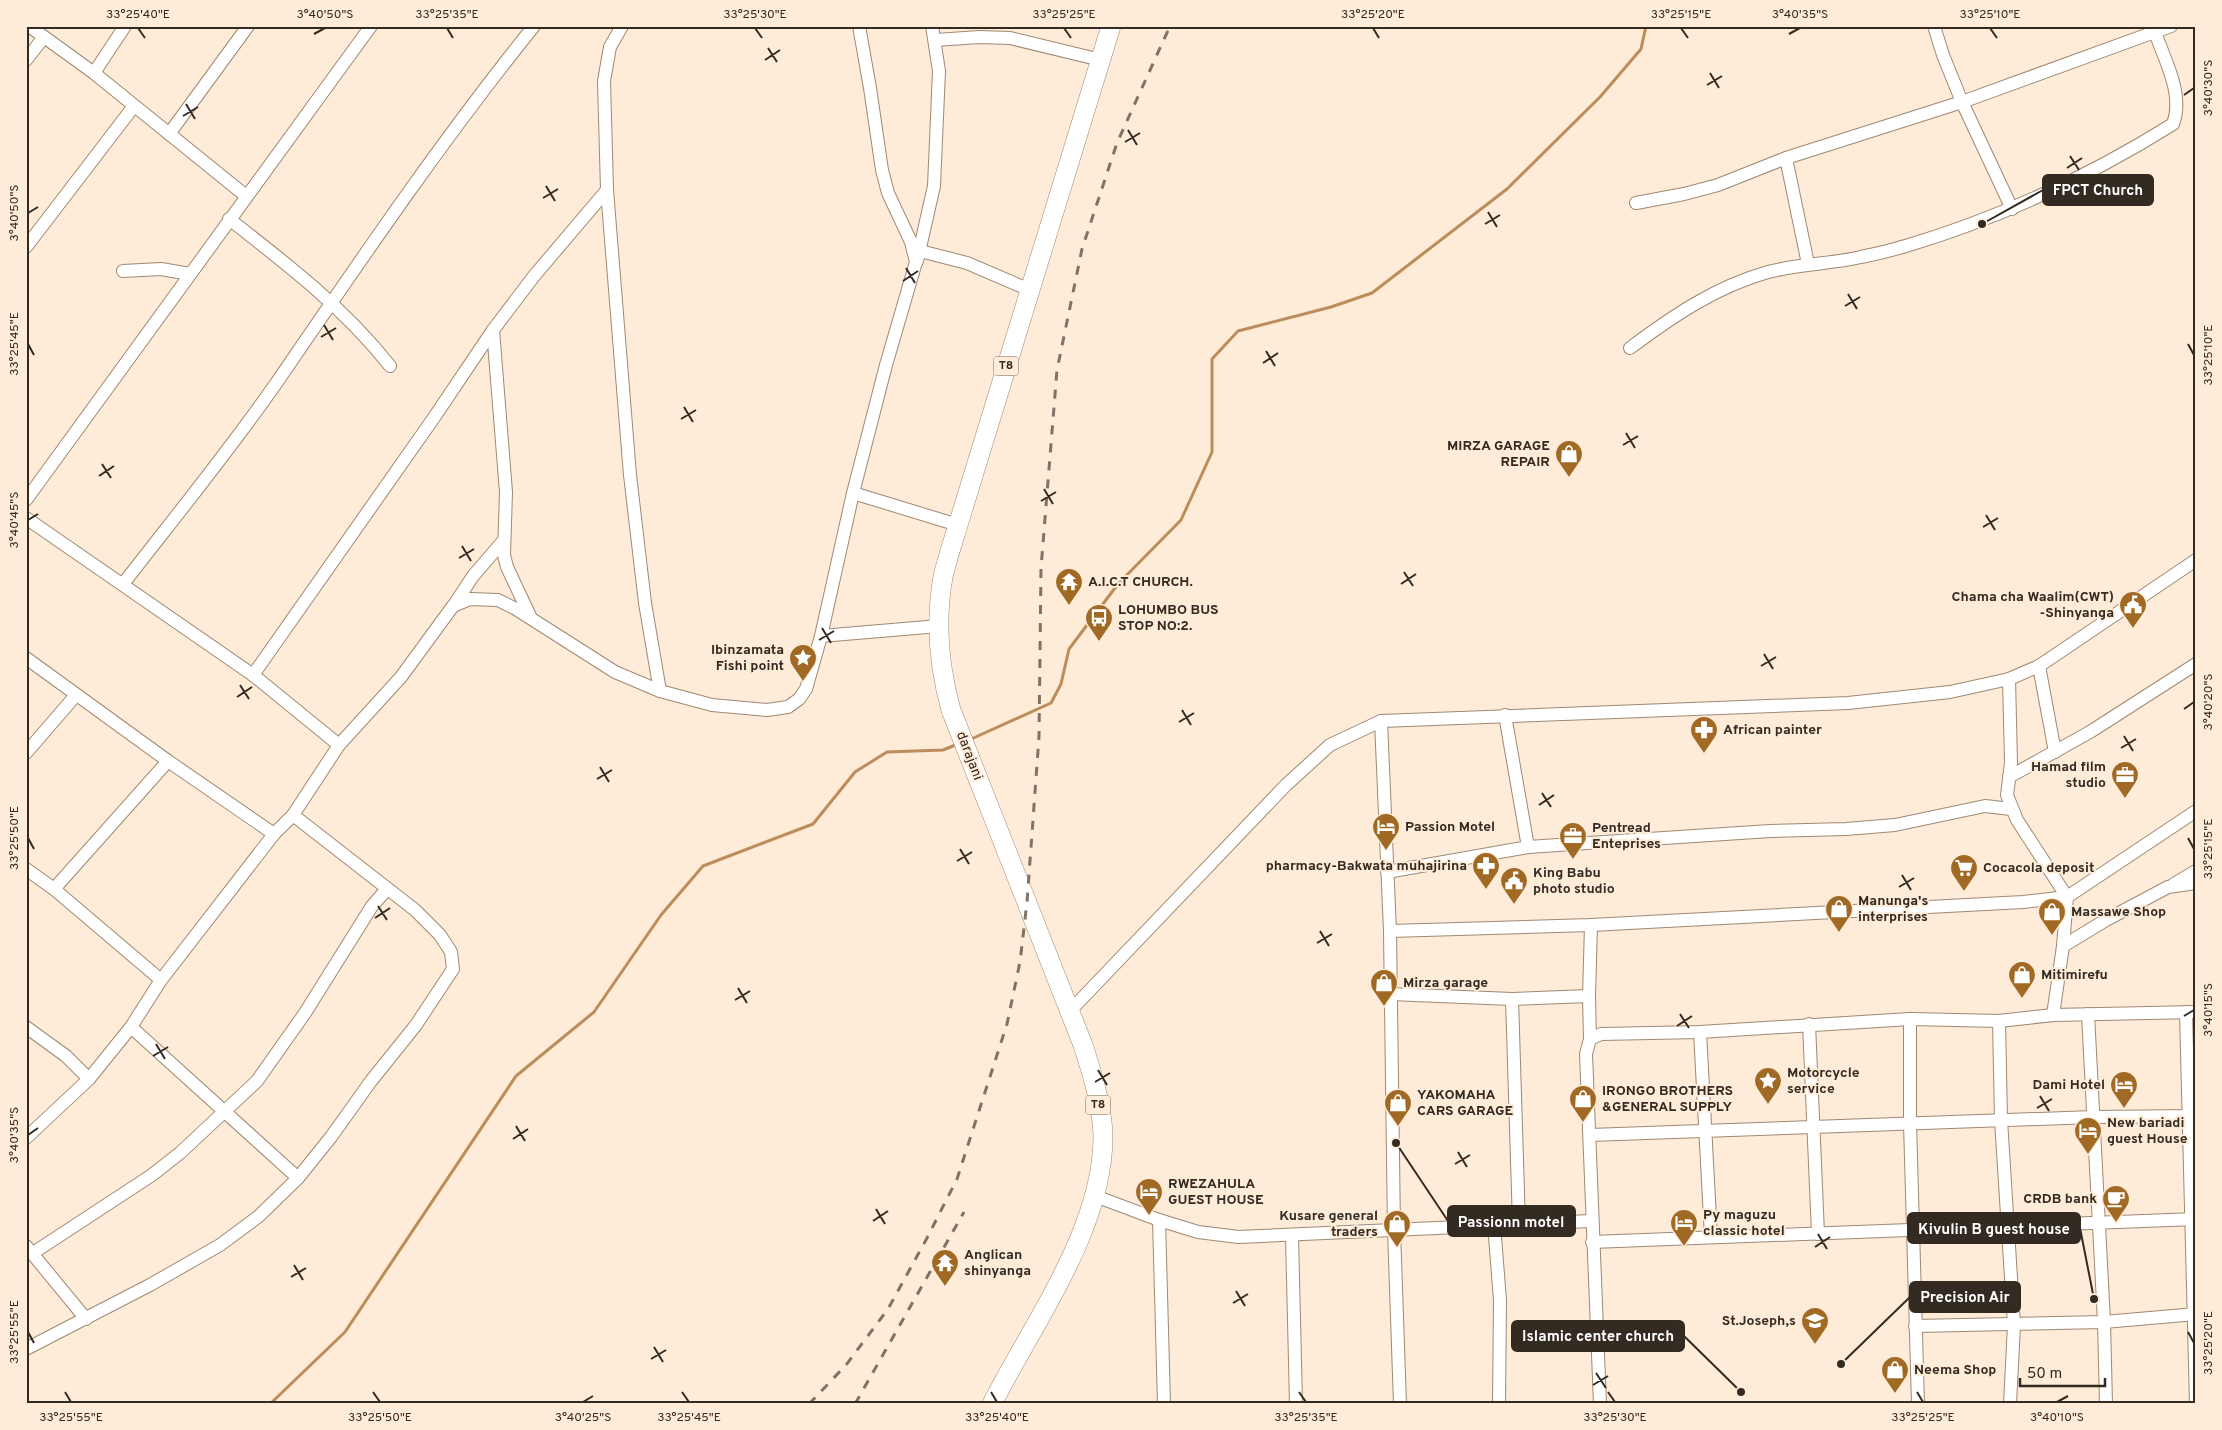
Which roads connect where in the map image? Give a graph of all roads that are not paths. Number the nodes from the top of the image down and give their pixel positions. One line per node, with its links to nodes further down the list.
1 (29, 26): 13 (street)
2 (125, 26): 17 (street)
3 (248, 26): 20 (street)
4 (371, 26): 23 (street)
5 (534, 26): 33 (street)
6 (622, 26): 22 (street)
7 (859, 26): 28 (street)
8 (932, 26): 14 (street)
9 (1111, 26): 16 (highway, T8)
10 (1934, 26): 18 (street)
11 (2171, 26): 12 (street)
12 (2154, 30): 18 (street); 25 (street)
13 (44, 37): 15 (street); 17 (street)
14 (936, 40): 16 (street); 28 (street)
15 (26, 60)
16 (1101, 60): 32 (highway, T8)
17 (94, 73): 19 (street)
18 (1962, 102): 21 (street); 25 (street)
19 (134, 106): 20 (street); 27 (street)
20 (169, 134): 23 (street)
21 (1786, 158): 24 (street); 29 (street)
22 (606, 190): 34 (street); 53 (street)
23 (246, 196): 26 (street)
24 (1636, 202)
25 (2012, 209): 29 (street)
26 (229, 219): 31 (street); 33 (street)
27 (26, 247)
28 (918, 256): 32 (street); 37 (street)
29 (1808, 264): 35 (street)
30 (123, 271): 31 (street)
31 (190, 274): 38 (street)
32 (1030, 290): 40 (highway, T8)
33 (330, 302): 36 (street); 43 (street)
34 (493, 330): 41 (street); 51 (street)
35 (1630, 348)
36 (390, 366)
37 (853, 493): 40 (street); 47 (street)
38 (26, 500)
39 (26, 518): 43 (street)
40 (958, 524): 46 (highway, T8)
41 (504, 540): 44 (street); 45 (street)
42 (2196, 560): 50 (street)
43 (123, 584): 51 (street)
44 (453, 606): 45 (street); 57 (street)
45 (530, 616): 53 (street)
46 (939, 626): 47 (street); 82 (highway, darajani / T8)
47 (821, 636): 53 (street)
48 (26, 658): 54 (street)
49 (2196, 664): 58 (street)
50 (2039, 666): 52 (street); 58 (street)
51 (253, 675): 57 (street)
52 (2009, 679): 55 (street); 61 (street)
53 (660, 692)
54 (76, 696): 59 (street); 60 (street)
55 (1505, 715): 56 (street); 66 (street)
56 (1381, 722): 69 (street); 82 (street)
57 (339, 745): 64 (street)
58 (2055, 752): 61 (street)
59 (26, 753)
60 (168, 761): 65 (street); 72 (street)
61 (2009, 777): 62 (street)
62 (2011, 809): 66 (street); 74 (street)
63 (2196, 811): 74 (street)
64 (293, 816): 65 (street); 73 (street)
65 (274, 834): 78 (street)
66 (1528, 847): 69 (street)
67 (26, 869): 72 (street)
68 (2196, 871): 71 (street)
69 (1387, 872): 76 (street)
70 (2196, 883): 71 (street)
71 (2168, 887): 77 (street)
72 (54, 889): 78 (street)
73 (387, 889): 94 (street); 103 (street)
74 (2067, 897): 75 (street); 77 (street)
75 (1591, 925): 76 (street); 80 (street)
76 (1390, 930): 79 (street)
77 (2063, 946): 85 (street)
78 (161, 980): 90 (street)
79 (1390, 994): 81 (street); 112 (street)
80 (1589, 996): 81 (street); 92 (street)
81 (1512, 999): 110 (street)
82 (1070, 1011): 104 (highway, T8)
83 (2191, 1012): 84 (street); 95 (street)
84 (2088, 1014): 85 (street); 96 (street)
85 (2053, 1015): 87 (street)
86 (1910, 1019): 87 (street); 88 (street); 98 (street)
87 (1999, 1021): 97 (street)
88 (1809, 1024): 91 (street); 99 (street)
89 (26, 1027): 93 (street)
90 (131, 1028): 93 (street); 94 (street)
91 (1700, 1032): 92 (street); 100 (street)
92 (1590, 1039): 101 (street)
93 (90, 1079): 102 (street)
94 (224, 1113): 103 (street); 118 (street)
95 (2193, 1116): 96 (street); 105 (street)
96 (2093, 1117): 97 (street); 108 (street)
97 (2001, 1120): 98 (street); 111 (street)
98 (1910, 1124): 99 (street); 113 (street)
99 (1814, 1129): 100 (street); 114 (street)
100 (1707, 1132): 101 (street); 116 (street)
101 (1590, 1136): 107 (street)
102 (26, 1138)
103 (298, 1178): 120 (street)
104 (1095, 1196): 106 (street); 125 (highway, T8)
105 (2193, 1219): 108 (street); 119 (street)
106 (1159, 1220): 115 (street); 126 (street)
107 (1591, 1221): 110 (street); 117 (street)
108 (2099, 1223): 111 (street); 121 (street)
109 (1494, 1224): 110 (street); 112 (street); 129 (street)
110 (1519, 1224)
111 (2008, 1225): 113 (street); 122 (street)
112 (1394, 1230): 115 (street); 128 (street)
113 (1912, 1230): 114 (street); 123 (street)
114 (1818, 1234): 116 (street)
115 (1292, 1236): 127 (street)
116 (1711, 1237): 117 (street)
117 (1592, 1242): 130 (street)
118 (30, 1249): 120 (street)
119 (2194, 1314): 121 (street); 134 (street)
120 (86, 1319): 124 (street)
121 (2104, 1322): 122 (street); 133 (street)
122 (2014, 1325): 123 (street); 132 (street)
123 (1915, 1326): 131 (street)
124 (26, 1349)
125 (992, 1404)
126 (1164, 1404)
127 (1296, 1404)
128 (1400, 1404)
129 (1499, 1404)
130 (1600, 1404)
131 (1918, 1404)
132 (2010, 1404)
133 (2106, 1404)
134 (2196, 1404)

